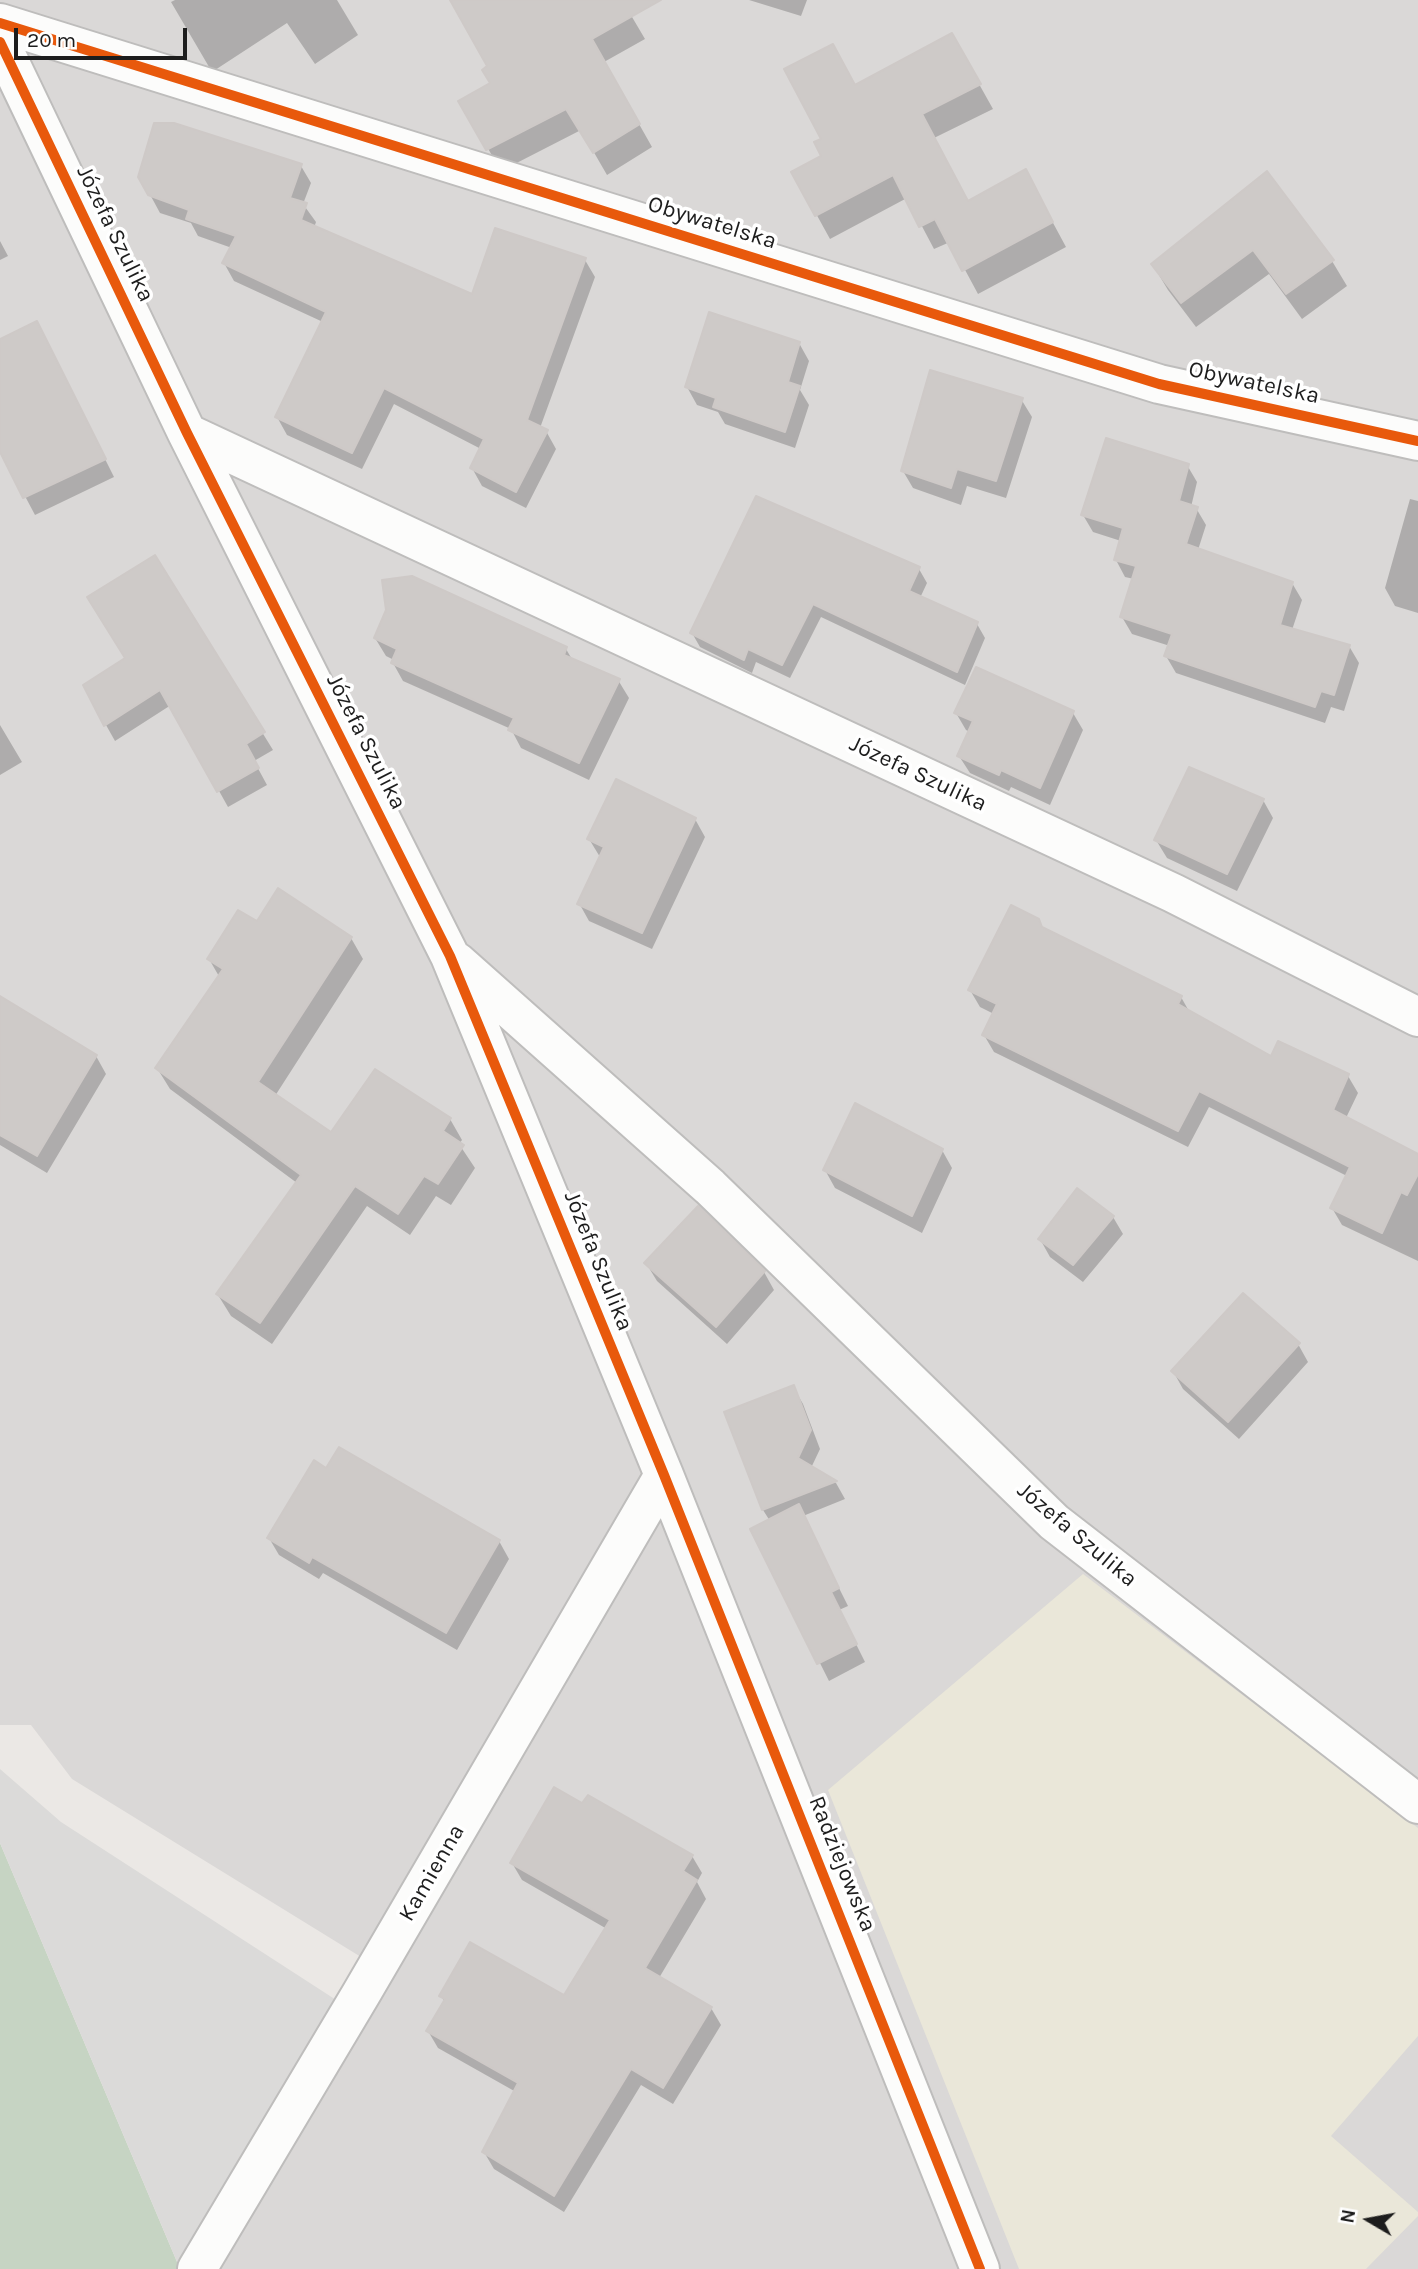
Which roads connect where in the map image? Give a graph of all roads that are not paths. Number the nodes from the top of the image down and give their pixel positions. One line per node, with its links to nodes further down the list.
1 (0, 23): 4 (street, Obywatelska)
2 (0, 42): 3 (street, Józefa Szulika)
3 (187, 433): 5 (street, Józefa Szulika); 6 (street, Józefa Szulika)
4 (1418, 440)
5 (450, 956): 7 (street, Józefa Szulika); 8 (street, Józefa Szulika)
6 (1418, 1017)
7 (664, 1475): 9 (street, Kamienna); 10 (street, Radziejowska)
8 (1418, 1804)
9 (197, 2269)
10 (980, 2269)

